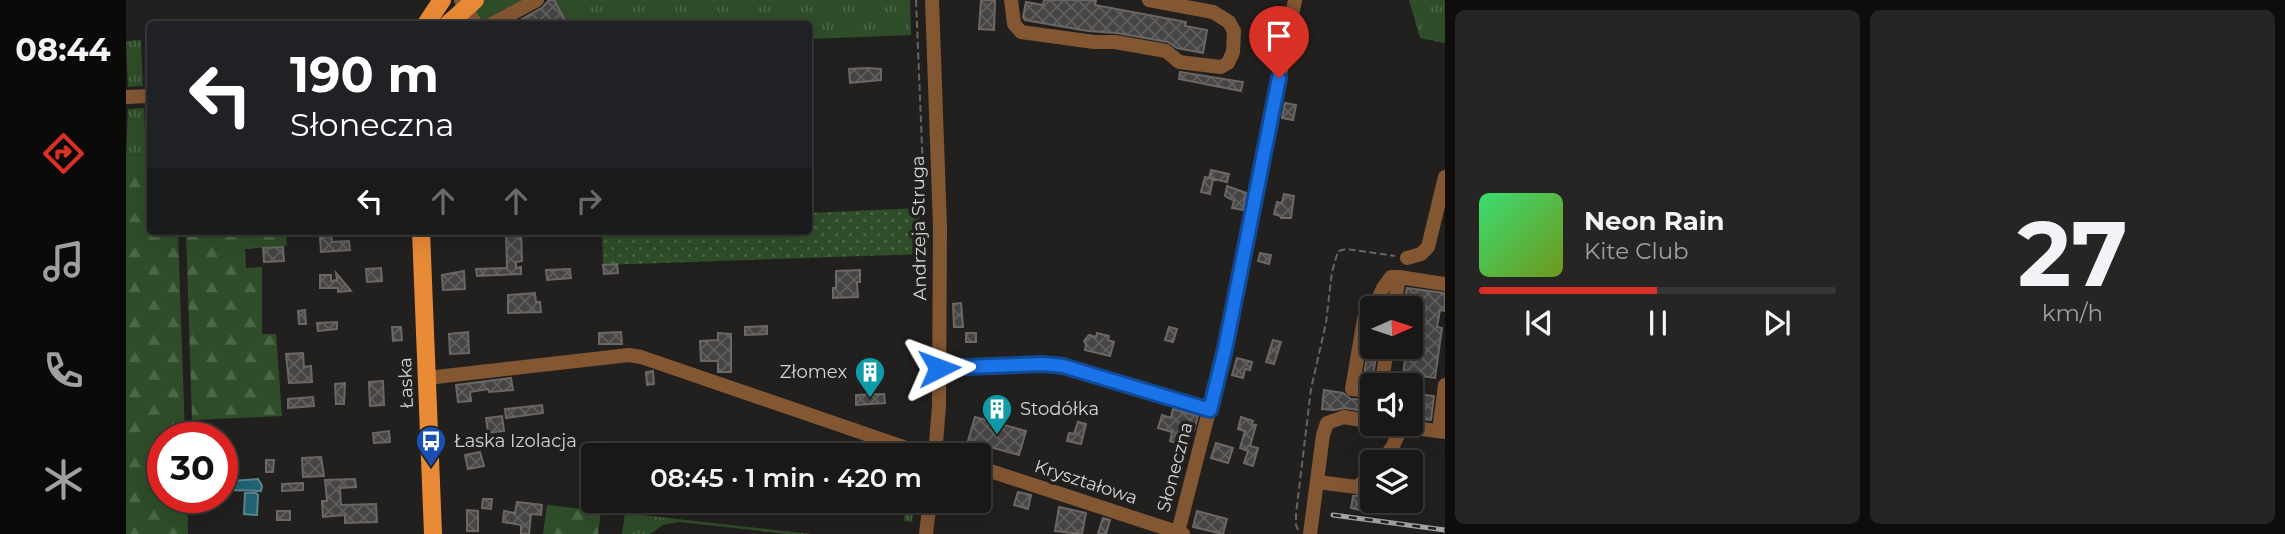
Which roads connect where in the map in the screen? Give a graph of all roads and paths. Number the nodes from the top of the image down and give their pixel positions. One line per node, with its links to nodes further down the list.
1 (442, 0): 9 (main road)
2 (537, 0): 11 (street)
3 (916, 0): 18 (path)
4 (932, 0): 23 (street, Andrzeja Struga)
5 (1011, 0): 6 (street)
6 (1149, 0)
7 (1295, 0): 27 (street, Słoneczna)
8 (472, 11): 10 (main road)
9 (428, 21)
10 (454, 21)
11 (498, 21)
12 (147, 96): 13 (street)
13 (126, 97)
14 (1445, 177): 16 (street)
15 (421, 235): 24 (main road, Łaska)
16 (1407, 258): 40 (path)
17 (1399, 277): 19 (street); 20 (street); 21 (street)
18 (927, 278)
19 (1445, 284)
20 (1380, 296)
21 (1396, 296)
22 (1360, 342): 26 (street)
23 (939, 368): 27 (street); 32 (street, Andrzeja Struga)
24 (427, 378): 31 (street); 38 (main road, Łaska)
25 (1445, 385): 30 (street)
26 (1360, 390)
27 (1210, 410): 37 (street, Słoneczna)
28 (1360, 420): 34 (street)
29 (1423, 429): 30 (street)
30 (1442, 432)
31 (892, 443)
32 (936, 443)
33 (991, 471): 37 (street, Kryształowa)
34 (1317, 482): 35 (street); 41 (street)
35 (1360, 485)
36 (928, 513): 39 (street)
37 (1180, 533)
38 (433, 534)
39 (926, 534)
40 (1300, 534)
41 (1310, 534)

